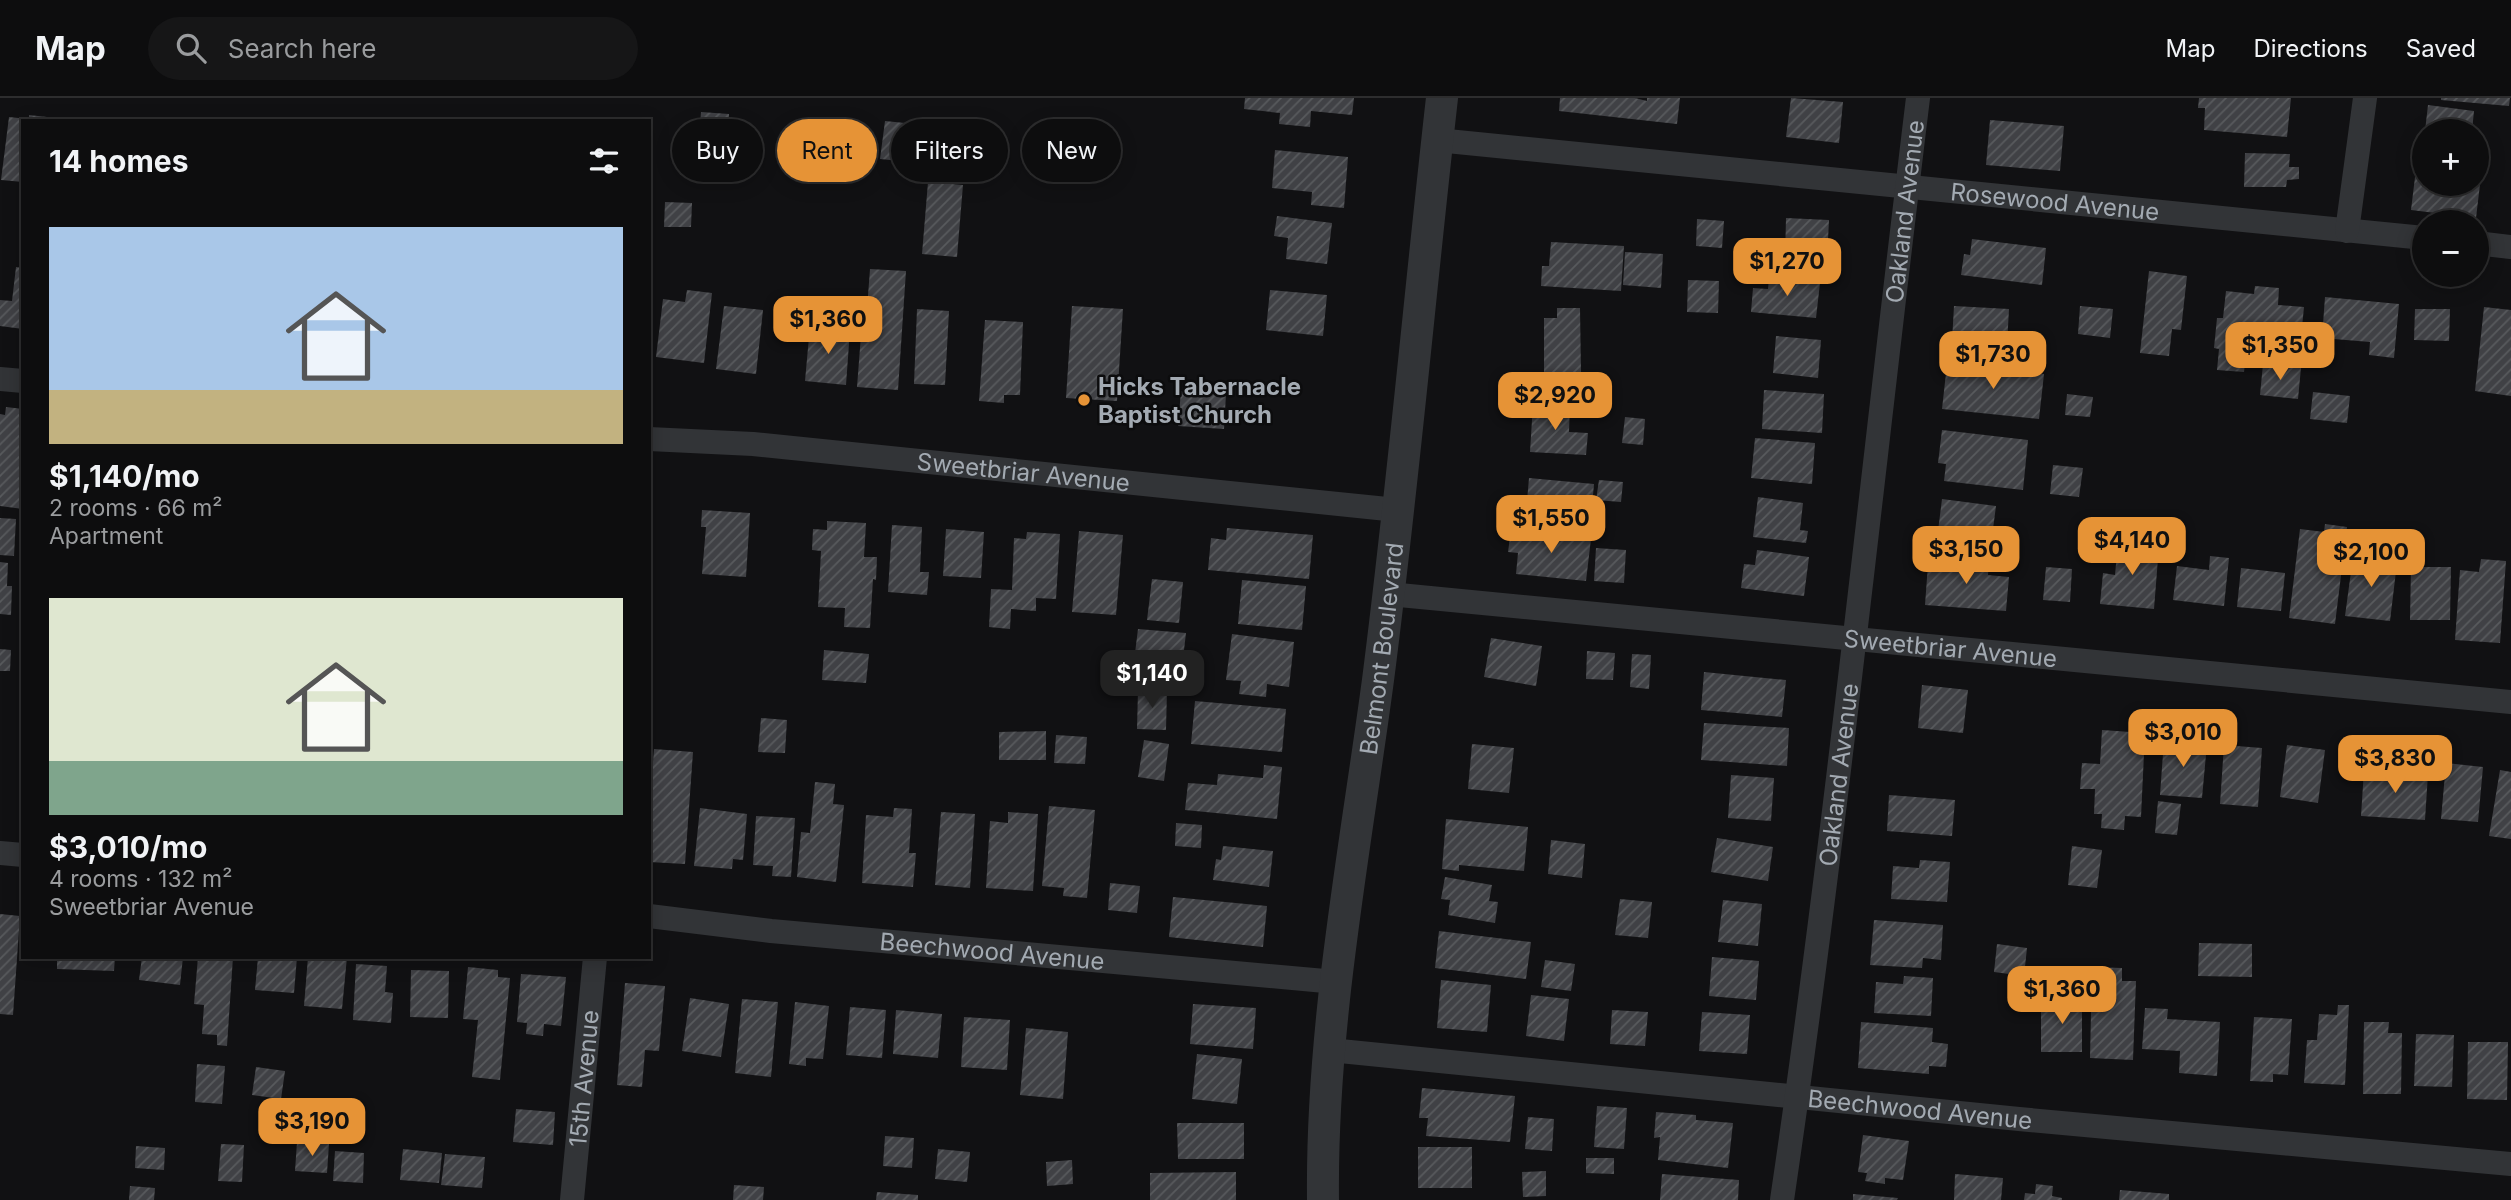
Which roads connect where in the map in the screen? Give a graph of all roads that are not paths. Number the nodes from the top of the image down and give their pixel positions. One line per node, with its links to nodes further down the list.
1 (1442, 98): 4 (street, Belmont Boulevard)
2 (1919, 98): 5 (street, Oakland Avenue)
3 (2365, 98): 6 (street)
4 (1437, 140): 5 (street, Rosewood Avenue); 13 (street, Belmont Boulevard)
5 (1908, 186): 6 (street, Rosewood Avenue); 15 (street, Oakland Avenue)
6 (2347, 231): 7 (street, Rosewood Avenue)
7 (2412, 237)
8 (2489, 244): 9 (street)
9 (2511, 247)
10 (0, 379): 11 (street)
11 (21, 381)
12 (651, 439): 13 (street, Sweetbriar Avenue)
13 (1397, 510): 14 (street, Belmont Boulevard)
14 (1389, 594): 15 (street, Sweetbriar Avenue); 21 (street, Belmont Boulevard)
15 (1854, 640): 16 (street, Sweetbriar Avenue); 23 (street, Oakland Avenue)
16 (2511, 702)
17 (0, 853): 18 (street)
18 (21, 855)
19 (651, 916): 21 (street, Beechwood Avenue)
20 (595, 959): 25 (street, 15th Avenue)
21 (1336, 982): 22 (street, Belmont Boulevard)
22 (1330, 1050): 23 (street, Beechwood Avenue); 26 (street, Belmont Boulevard)
23 (1797, 1096): 24 (street, Beechwood Avenue); 27 (street, Oakland Avenue)
24 (2511, 1164)
25 (572, 1200)
26 (1323, 1200)
27 (1782, 1200)

